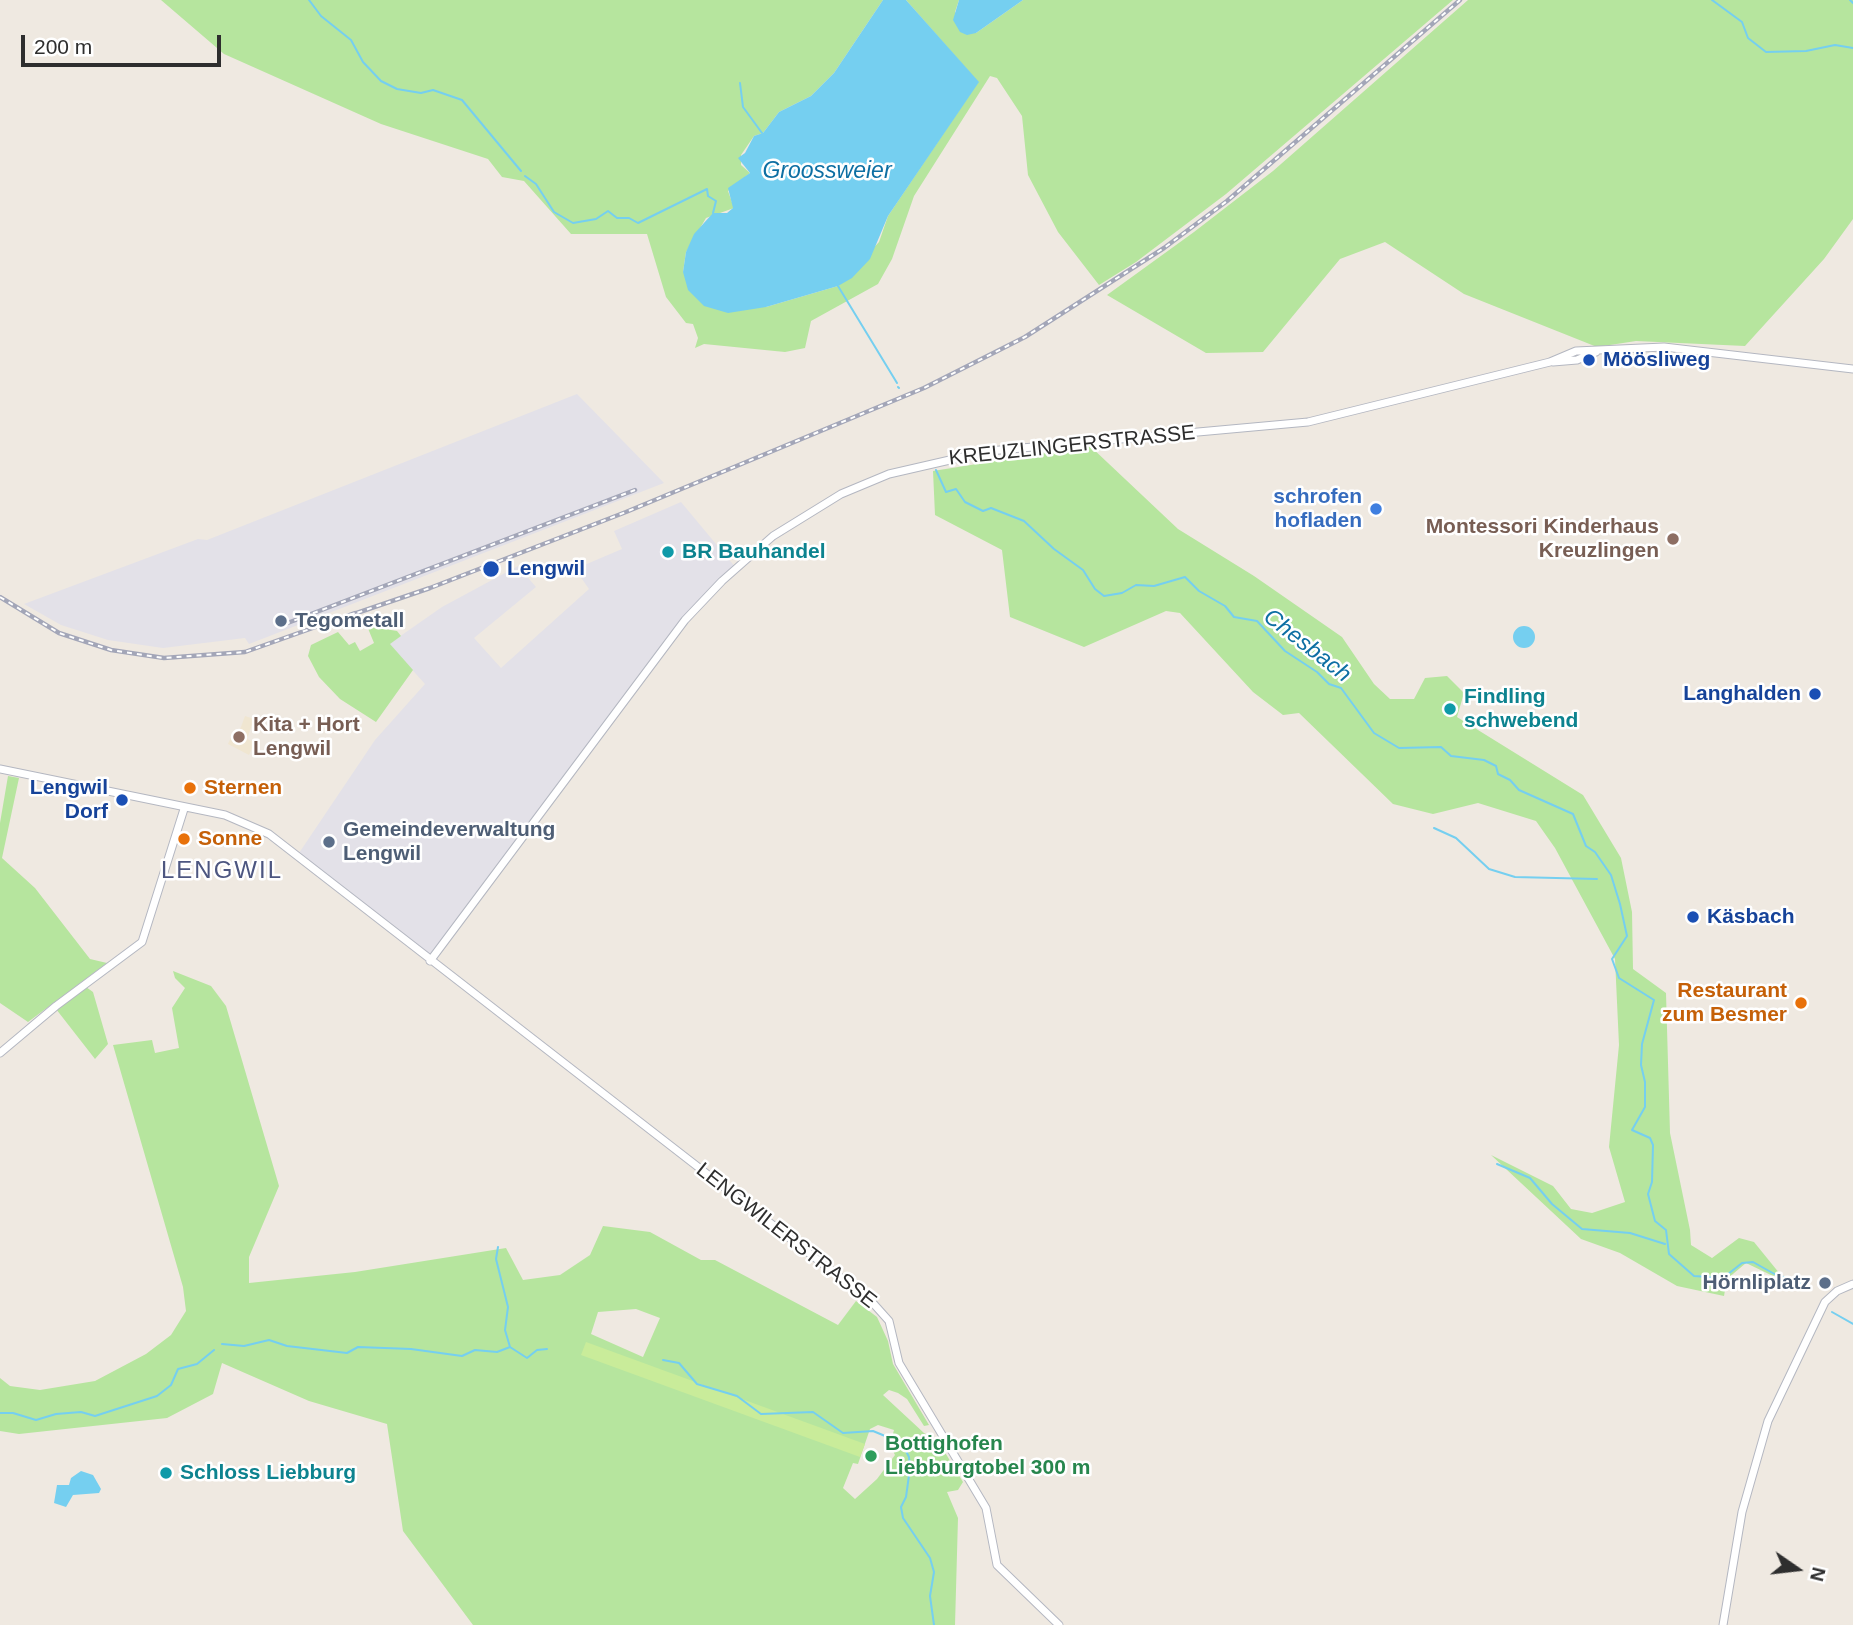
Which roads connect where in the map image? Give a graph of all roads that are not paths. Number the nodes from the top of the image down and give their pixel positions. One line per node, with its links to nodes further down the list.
1 (1853, 369): 4 (street, KREUZLINGERSTRASSE)
2 (0, 769): 3 (street, LENGWILERSTRASSE)
3 (184, 809): 4 (street, LENGWILERSTRASSE); 5 (street)
4 (430, 961): 7 (street, LENGWILERSTRASSE)
5 (0, 1053)
6 (1853, 1284): 8 (street)
7 (1059, 1625)
8 (1723, 1625)

